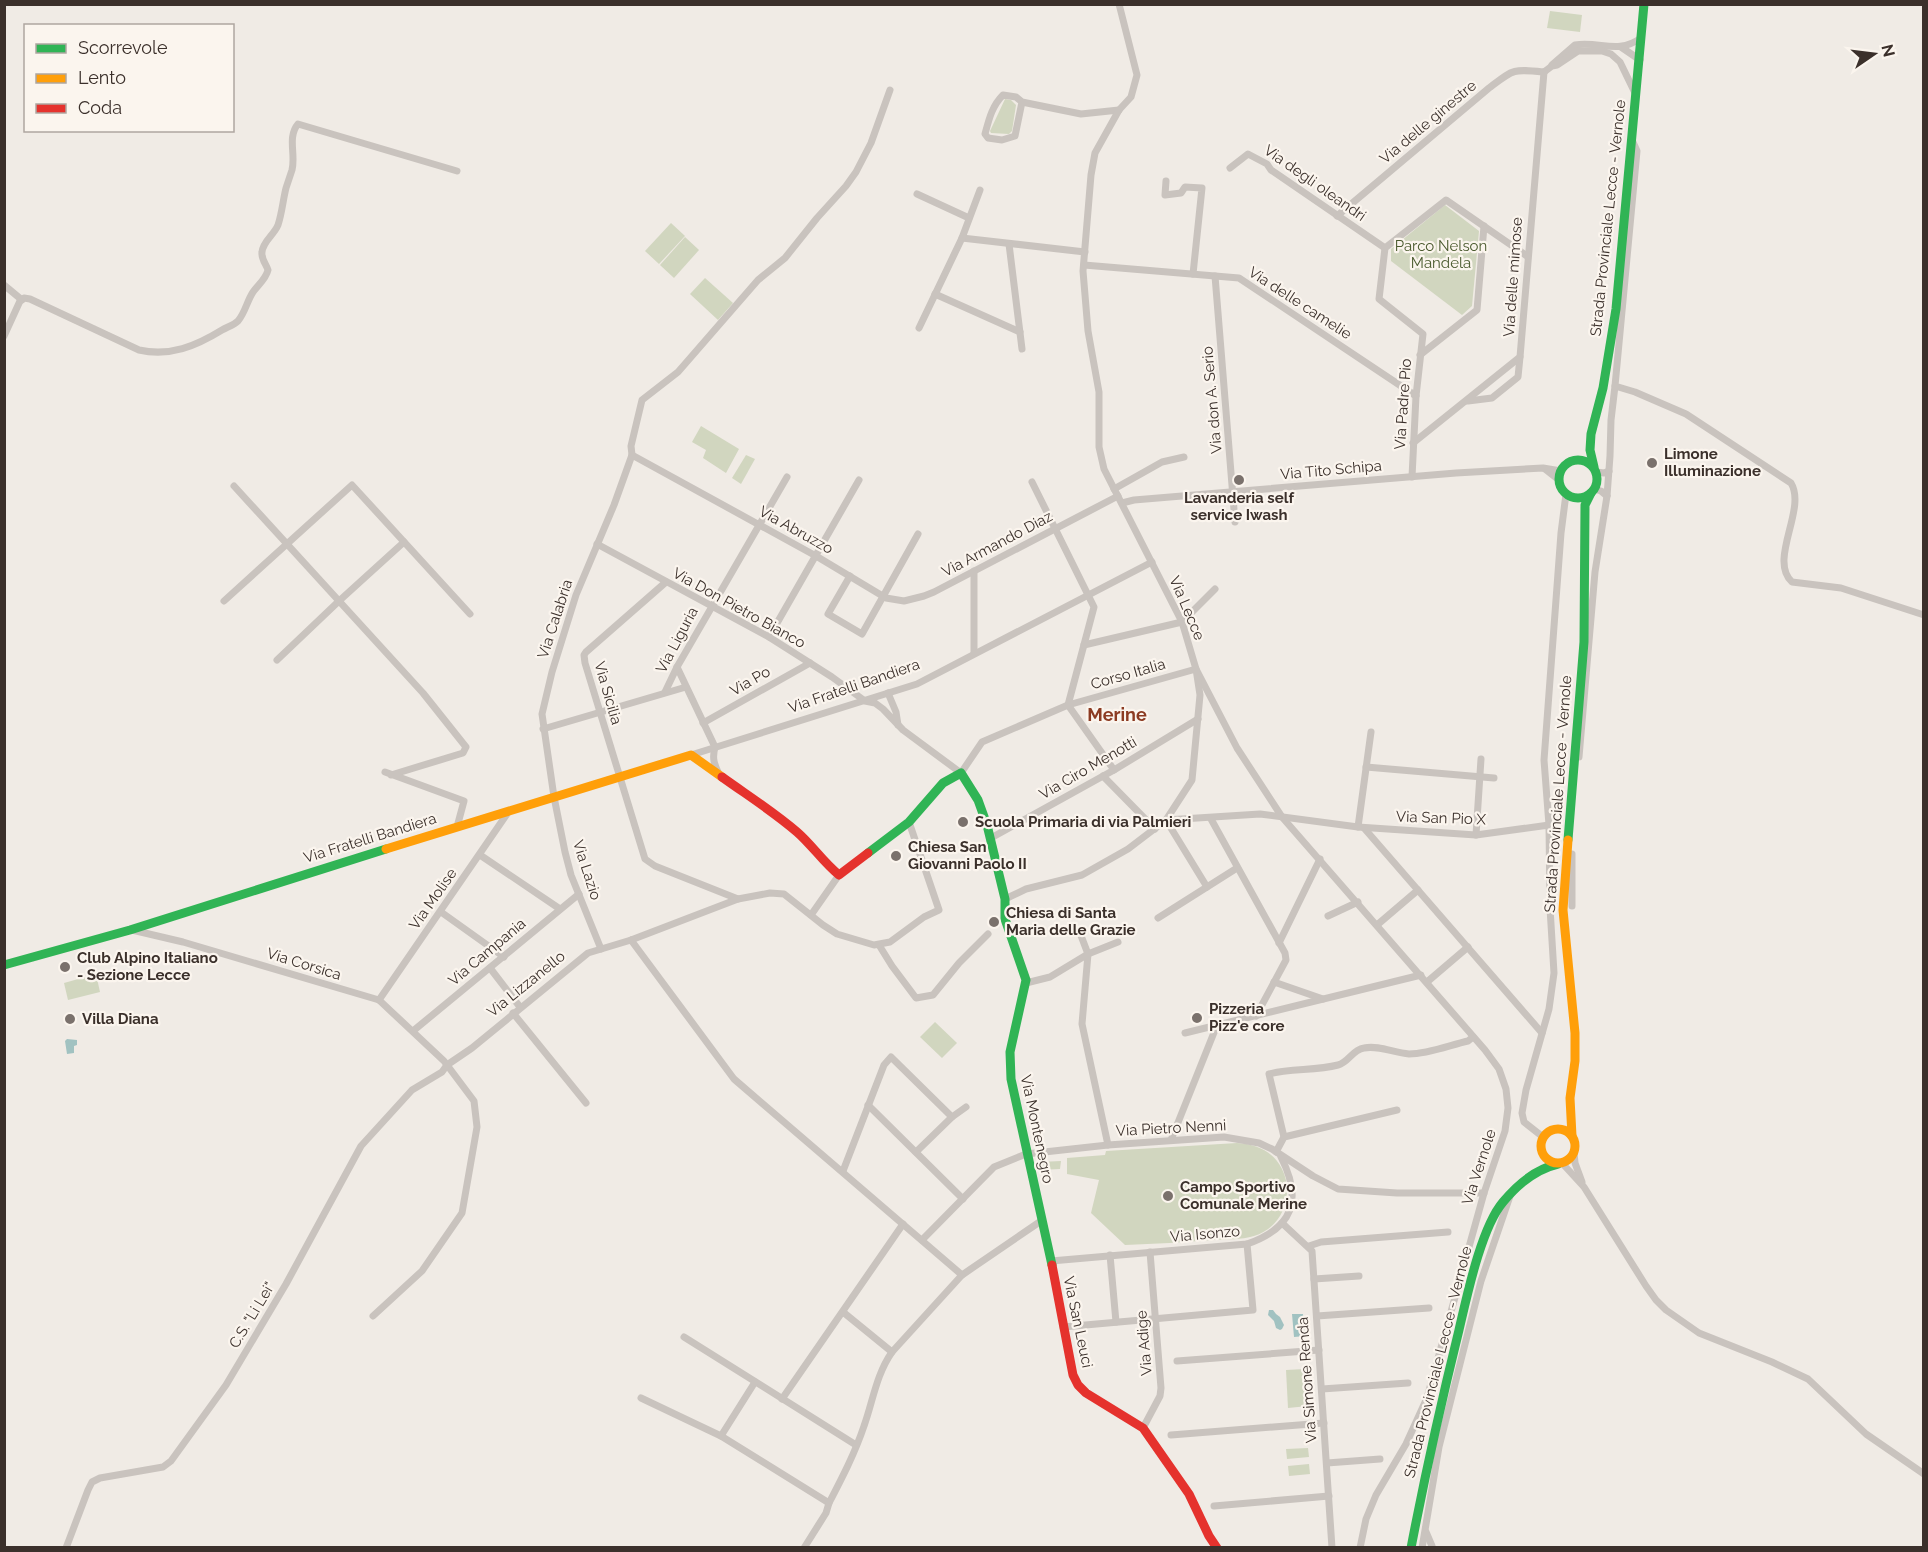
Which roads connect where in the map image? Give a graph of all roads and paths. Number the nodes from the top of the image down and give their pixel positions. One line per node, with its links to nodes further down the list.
1 (1119, 4): 12 (street, Via Lecce)
2 (1644, 4): 3 (street, Strada Provinciale Lecce - Vernole)
3 (1641, 38): 4 (street); 5 (street, Strada Provinciale Lecce - Vernole)
4 (1621, 47): 5 (street); 7 (street)
5 (1640, 60): 6 (street); 10 (street, Strada Provinciale Lecce - Vernole)
6 (1620, 62): 7 (street); 10 (street)
7 (1551, 66): 8 (street)
8 (1544, 72): 19 (street, Via delle ginestre); 26 (street, Via delle mimose)
9 (890, 90): 44 (street, Via Calabria)
10 (1636, 96): 13 (street, Strada Provinciale Lecce - Vernole)
11 (1022, 102): 11 (street); 12 (street)
12 (1119, 110): 25 (street, Via Lecce)
13 (1632, 140): 39 (street); 42 (street, Strada Provinciale Lecce - Vernole)
14 (1230, 168): 19 (street, Via degli oleandri)
15 (457, 171): 32 (street)
16 (1166, 181): 28 (street)
17 (980, 190): 20 (street)
18 (916, 194): 20 (street)
19 (1337, 216): 24 (street, Via degli oleandri)
20 (969, 218): 22 (street)
21 (1484, 226): 24 (street); 26 (street); 37 (street)
22 (962, 238): 23 (street); 31 (street)
23 (1009, 244): 25 (street); 34 (street)
24 (1385, 248): 37 (street, Via Padre Pio)
25 (1085, 252): 27 (street, Via Lecce)
26 (1527, 256): 38 (street, Via delle mimose)
27 (1084, 265): 28 (street, Via delle camelie); 58 (street, Via Lecce)
28 (1194, 274): 29 (street, Via delle camelie)
29 (1215, 276): 40 (street, Via delle camelie); 56 (street, Via don A. Serio)
30 (4, 285): 32 (street)
31 (935, 294): 33 (street); 34 (street)
32 (22, 300): 35 (street)
33 (919, 328)
34 (1020, 332): 36 (street)
35 (4, 336)
36 (1022, 349)
37 (1420, 355): 40 (street, Via Padre Pio)
38 (1520, 357): 41 (street, Via delle mimose); 41 (street)
39 (1615, 386): 48 (street); 80 (street)
40 (1416, 396): 43 (street, Via Padre Pio)
41 (1465, 402): 43 (street, Via delle mimose)
42 (1592, 434): 46 (street, Strada Provinciale Lecce - Vernole); 47 (street, Strada Provinciale Lecce - Vernole)
43 (1413, 443): 51 (street, Via Padre Pio)
44 (632, 455): 61 (street, Via Abruzzo); 67 (street, Via Calabria)
45 (1184, 457): 58 (street, Via Armando Diaz)
46 (1576, 459): 47 (street); 49 (street, Strada Provinciale Lecce - Vernole)
47 (1595, 470): 48 (street); 55 (street, Strada Provinciale Lecce - Vernole)
48 (1609, 471): 59 (street)
49 (1560, 475): 51 (street, Via Tito Schipa); 57 (street, Strada Provinciale Lecce - Vernole)
50 (787, 477): 61 (street, Via Liguria)
51 (1412, 477): 56 (street, Via Tito Schipa)
52 (859, 480): 68 (street)
53 (1032, 482): 63 (street)
54 (234, 486): 66 (street)
55 (1593, 491): 57 (street); 59 (street); 62 (street, Strada Provinciale Lecce - Vernole)
56 (1234, 492): 58 (street, Via Tito Schipa); 60 (street, Via don A. Serio)
57 (1570, 495): 62 (street, Strada Provinciale Lecce - Vernole); 117 (street)
58 (1118, 496): 63 (street, Via Armando Diaz); 69 (street, Via Lecce)
59 (1607, 496): 133 (street)
60 (1235, 522)
61 (758, 524): 68 (street, Via Abruzzo); 78 (street, Via Liguria)
62 (1585, 527): 168 (street, Strada Provinciale Lecce - Vernole)
63 (1055, 529): 70 (street, Via Armando Diaz); 74 (street)
64 (918, 534): 75 (street)
65 (405, 542): 66 (street); 77 (street); 79 (street)
66 (286, 543): 76 (street); 77 (street)
67 (597, 544): 72 (street, Via Don Pietro Bianco); 98 (street, Via Calabria)
68 (816, 556): 71 (street, Via Abruzzo); 82 (street)
69 (1152, 562): 74 (street, Via Fratelli Bandiera); 81 (street, Via Lecce)
70 (974, 571): 75 (street, Via Armando Diaz); 84 (street)
71 (850, 576): 75 (street, Via Abruzzo); 75 (street)
72 (666, 582): 78 (street, Via Don Pietro Bianco); 94 (street, Via Sicilia)
73 (1215, 589): 81 (street)
74 (1088, 595): 83 (street); 84 (street, Via Fratelli Bandiera)
75 (884, 597)
76 (224, 601)
77 (339, 601): 85 (street); 118 (street)
78 (711, 607): 82 (street, Via Don Pietro Bianco); 87 (street, Via Liguria)
79 (470, 614)
80 (1923, 615)
81 (1182, 622): 83 (street); 88 (street, Via Lecce)
82 (769, 637): 86 (street, Via Don Pietro Bianco)
83 (1084, 645): 93 (street)
84 (974, 653): 91 (street, Via Fratelli Bandiera)
85 (277, 660)
86 (810, 663): 92 (street, Via Don Pietro Bianco); 96 (street, Via Po)
87 (677, 667): 89 (street); 90 (street, Via Liguria)
88 (1196, 669): 93 (street, Corso Italia); 95 (street, Via Lecce); 113 (street, Via Vernole)
89 (686, 687): 90 (street); 96 (street)
90 (665, 693): 94 (street)
91 (888, 693): 92 (street, Via Fratelli Bandiera); 97 (street)
92 (865, 700): 97 (street, Via Don Pietro Bianco); 100 (street, Via Fratelli Bandiera)
93 (1070, 705): 104 (street); 105 (street, Corso Italia)
94 (600, 713): 98 (street); 110 (street, Via Sicilia)
95 (1198, 719): 104 (street, Via Ciro Menotti); 115 (street, Via Lecce)
96 (703, 723): 100 (street)
97 (898, 725): 105 (street, Via Don Pietro Bianco)
98 (543, 729): 111 (street, Via Calabria)
99 (1371, 732): 103 (street)
100 (715, 747): 101 (street, Via Fratelli Bandiera); 106 (street)
101 (691, 755): 106 (street); 110 (street, Via Fratelli Bandiera)
102 (1481, 759): 108 (street)
103 (1366, 767): 108 (street); 119 (street)
104 (1113, 770): 107 (street, Via Ciro Menotti)
105 (961, 773): 116 (street); 122 (street, Via Montenegro)
106 (719, 774): 126 (street)
107 (1103, 776): 120 (street); 122 (street, Via Ciro Menotti)
108 (1479, 777): 109 (street); 121 (street)
109 (1494, 778)
110 (619, 779): 111 (street, Via Fratelli Bandiera); 130 (street, Via Sicilia)
111 (554, 798): 112 (street, Via Fratelli Bandiera); 129 (street, Via Lazio)
112 (509, 811): 118 (street, Via Fratelli Bandiera); 123 (street, Via Molise)
113 (1281, 816): 114 (street); 119 (street, Via San Pio X); 124 (street, Via Vernole)
114 (1210, 819): 115 (street); 125 (street)
115 (1166, 820): 120 (street, Via Lecce); 127 (street)
116 (909, 822): 126 (street); 146 (street)
117 (1549, 825): 121 (street, Via San Pio X); 165 (street)
118 (457, 827): 140 (street, Via Fratelli Bandiera)
119 (1361, 827): 121 (street, Via San Pio X); 128 (street)
120 (1155, 829): 131 (street, Via Lecce)
121 (1476, 835)
122 (991, 838): 131 (street, Via Montenegro)
123 (480, 855): 134 (street); 135 (street, Via Molise)
124 (1320, 860): 132 (street, Via Vernole); 145 (street)
125 (1237, 868): 127 (street); 145 (street)
126 (839, 875): 136 (street)
127 (1207, 887): 138 (street)
128 (1418, 890): 139 (street); 147 (street)
129 (579, 894): 134 (street, Via Campania); 148 (street, Via Lazio)
130 (738, 899): 136 (street, Via Lizzanello); 143 (street, Via Lizzanello)
131 (1005, 899): 156 (street, Via Montenegro)
132 (1358, 902): 137 (street); 139 (street, Via Vernole)
133 (1572, 906)
134 (560, 909): 150 (street, Via Campania)
135 (441, 912): 150 (street); 158 (street, Via Molise)
136 (811, 915): 146 (street, Via Lizzanello)
137 (1328, 916)
138 (1158, 918)
139 (1377, 925): 153 (street, Via Vernole)
140 (130, 930): 151 (street, Via Fratelli Bandiera); 158 (street, Via Corsica)
141 (1080, 933): 149 (street)
142 (988, 934): 146 (street)
143 (630, 940): 148 (street, Via Lizzanello); 186 (street)
144 (1118, 942): 149 (street)
145 (1280, 943): 154 (street)
146 (879, 945)
147 (1468, 947): 155 (street); 165 (street)
148 (601, 949): 159 (street, Via Lizzanello)
149 (1088, 954): 156 (street); 179 (street)
150 (504, 957): 152 (street, Via Campania)
151 (4, 965)
152 (490, 968): 159 (street); 163 (street, Via Campania)
153 (1421, 975): 155 (street, Via Vernole); 157 (street)
154 (1274, 982): 157 (street); 161 (street)
155 (1427, 982): 166 (street, Via Vernole)
156 (1026, 983): 183 (street, Via Montenegro)
157 (1323, 999): 161 (street)
158 (379, 1000): 163 (street, Via Corsica)
159 (520, 1007): 160 (street, Via Lizzanello)
160 (513, 1013): 167 (street, Via Lizzanello); 169 (street)
161 (1256, 1016): 162 (street)
162 (1217, 1025): 164 (street); 178 (street)
163 (413, 1031): 167 (street, Via Corsica)
164 (1185, 1033)
165 (1542, 1033): 177 (street)
166 (1473, 1037): 176 (street); 189 (street, Via Vernole)
167 (447, 1065): 207 (street, Via Corsica); 235 (street, C.S. "Li Lei")
168 (1570, 1098): 174 (street, Strada Provinciale Lecce - Vernole); 175 (street, Strada Provinciale Lecce - Vernole)
169 (586, 1102)
170 (868, 1105): 173 (street); 181 (street); 186 (street)
171 (966, 1107): 173 (street)
172 (1397, 1110): 176 (street)
173 (952, 1117): 181 (street)
174 (1555, 1129): 175 (street); 177 (street, Strada Provinciale Lecce - Vernole)
175 (1572, 1136): 182 (street, Strada Provinciale Lecce - Vernole)
176 (1284, 1137): 184 (street)
177 (1543, 1137): 180 (street, Strada Provinciale Lecce - Vernole)
178 (1171, 1140): 179 (street, Via Pietro Nenni); 184 (street, Via Pietro Nenni)
179 (1108, 1145): 183 (street, Via Pietro Nenni)
180 (1541, 1151): 185 (street); 187 (street, Strada Provinciale Lecce - Vernole)
181 (916, 1152): 191 (street)
182 (1574, 1152): 185 (street, Strada Provinciale Lecce - Vernole); 188 (street)
183 (1026, 1154): 191 (street, Via Pietro Nenni); 192 (street, Via Montenegro)
184 (1278, 1154): 189 (street, Via Pietro Nenni); 193 (street)
185 (1560, 1163): 187 (street, Strada Provinciale Lecce - Vernole); 188 (street)
186 (843, 1171): 194 (street)
187 (1527, 1179): 190 (street, Strada Provinciale Lecce - Vernole)
188 (1584, 1187): 228 (street)
189 (1484, 1193): 239 (street, Via Vernole)
190 (1510, 1196): 232 (street); 240 (street, Strada Provinciale Lecce - Vernole)
191 (963, 1198): 196 (street, Via Pietro Nenni)
192 (1041, 1221): 201 (street, Via Montenegro); 202 (street)
193 (1282, 1223): 197 (street, Via Isonzo); 198 (street)
194 (903, 1224): 196 (street); 206 (street)
195 (1448, 1232): 198 (street)
196 (922, 1240): 202 (street)
197 (1247, 1244): 199 (street, Via Isonzo); 209 (street)
198 (1309, 1246): 204 (street, Via Simone Renda)
199 (1150, 1252): 200 (street, Via Isonzo); 209 (street, Via Adige)
200 (1110, 1256): 201 (street, Via Isonzo); 210 (street)
201 (1051, 1261): 211 (street, Via San Leuci)
202 (962, 1275): 214 (street)
203 (1359, 1276): 204 (street)
204 (1314, 1279): 208 (street, Via Simone Renda)
205 (1428, 1308): 208 (street)
206 (843, 1312): 214 (street); 220 (street)
207 (373, 1316)
208 (1317, 1316): 213 (street, Via Simone Renda)
209 (1156, 1319): 210 (street); 222 (street, Via Adige)
210 (1116, 1322): 211 (street)
211 (1063, 1327): 222 (street, Via San Leuci)
212 (684, 1337): 216 (street)
213 (1319, 1350): 215 (street); 218 (street, Via Simone Renda)
214 (892, 1352): 225 (street)
215 (1177, 1361)
216 (755, 1382): 220 (street); 224 (street)
217 (1408, 1383): 218 (street)
218 (1322, 1389): 221 (street, Via Simone Renda)
219 (641, 1398): 224 (street)
220 (783, 1400): 225 (street)
221 (1324, 1423): 223 (street); 227 (street, Via Simone Renda)
222 (1143, 1428): 237 (street, Via San Leuci)
223 (1170, 1435)
224 (721, 1436): 230 (street)
225 (856, 1445): 230 (street)
226 (1380, 1459): 227 (street)
227 (1327, 1463): 229 (street, Via Simone Renda)
228 (1923, 1474)
229 (1329, 1497): 231 (street); 238 (street, Via Simone Renda)
230 (829, 1503): 236 (street)
231 (1214, 1506)
232 (1426, 1531): 233 (street); 234 (street)
233 (1422, 1547): 234 (street)
234 (1433, 1547)
235 (66, 1548)
236 (804, 1548)
237 (1217, 1548)
238 (1332, 1548)
239 (1360, 1548)
240 (1411, 1548)

